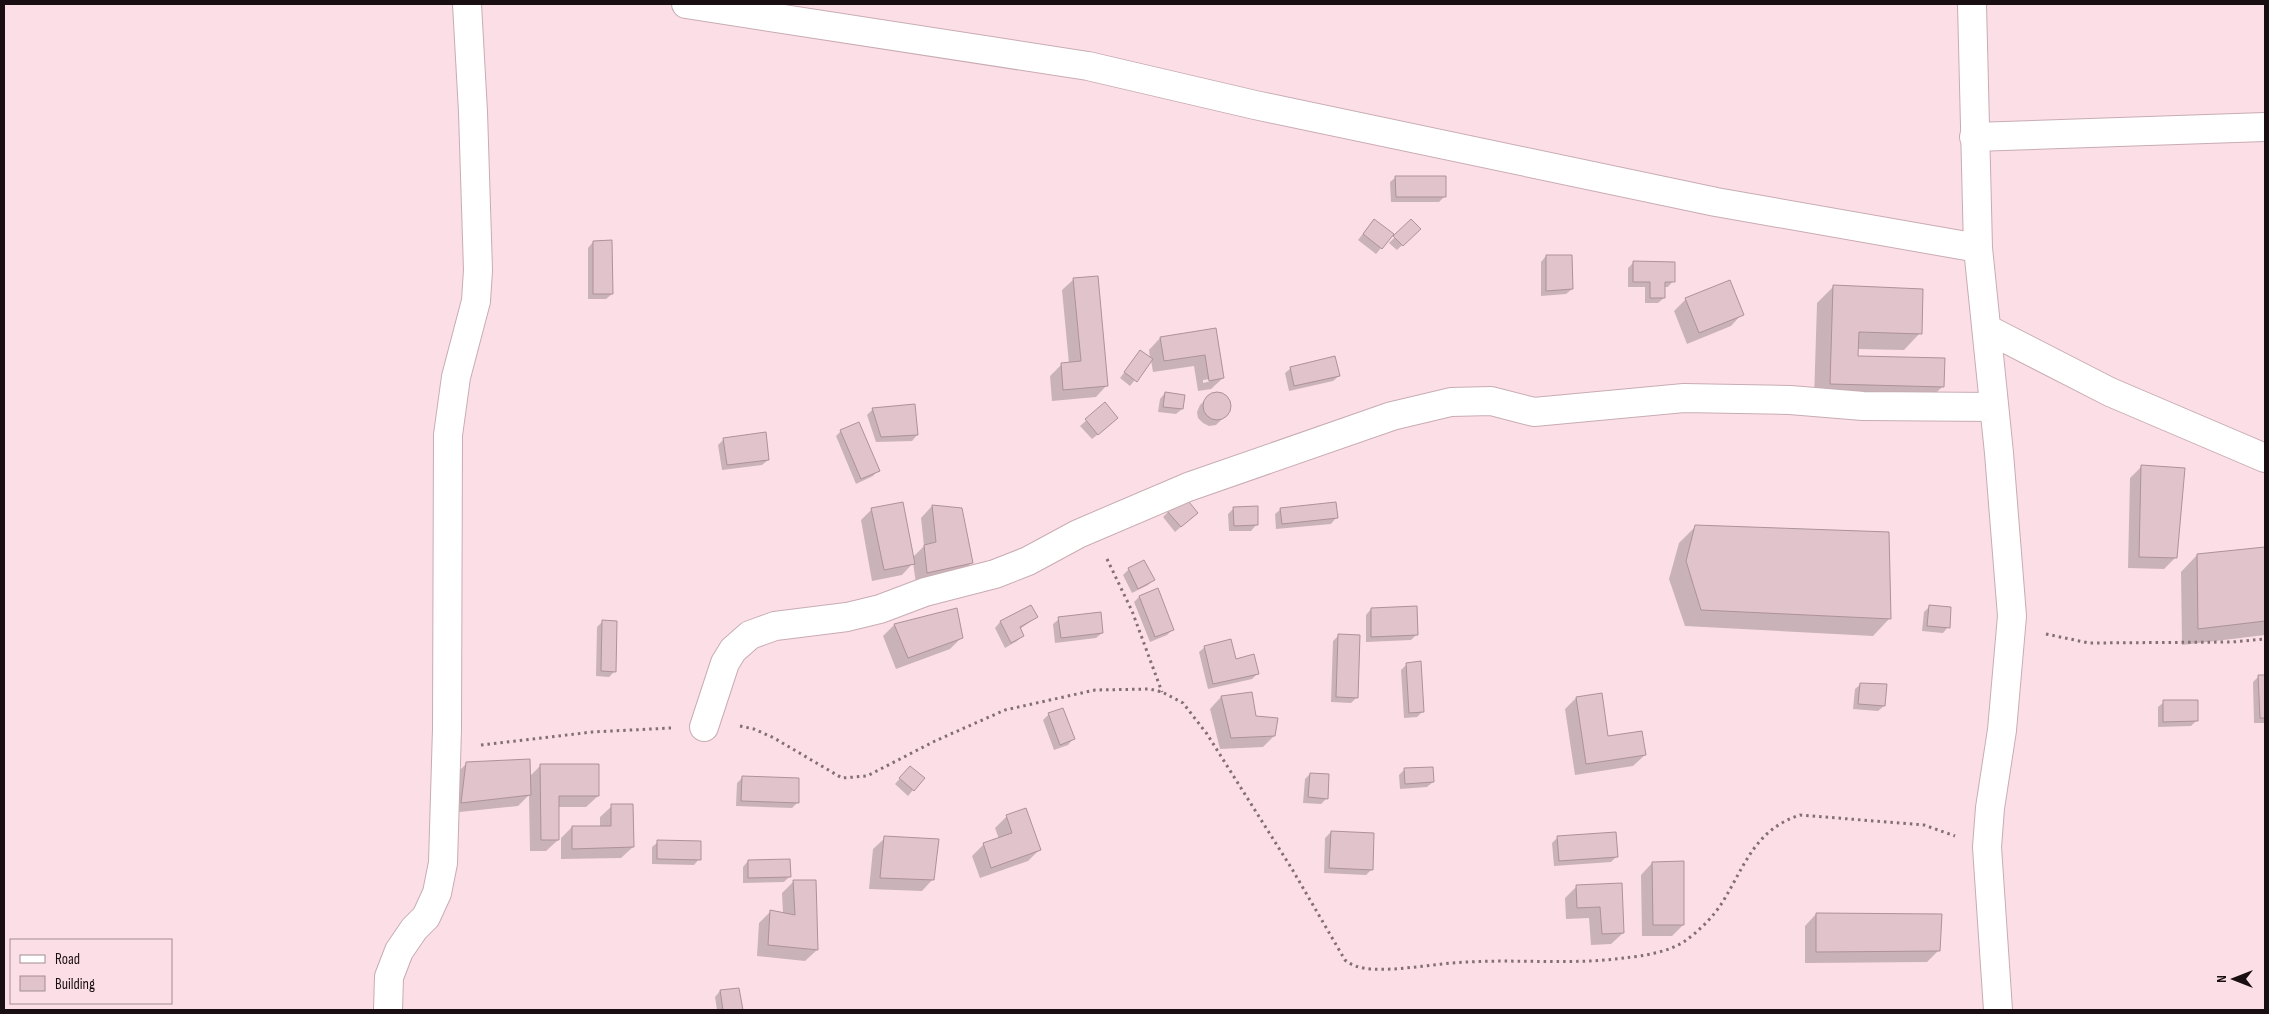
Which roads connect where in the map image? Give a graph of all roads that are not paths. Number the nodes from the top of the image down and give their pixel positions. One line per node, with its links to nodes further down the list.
1 (467, 4): 11 (street)
2 (686, 4): 6 (street)
3 (1972, 4): 5 (street)
4 (2265, 127): 5 (street)
5 (1974, 137): 6 (street)
6 (1978, 248): 7 (street)
7 (1987, 329): 8 (street); 9 (street)
8 (1994, 407): 10 (street); 12 (street)
9 (2265, 458)
10 (704, 727)
11 (388, 1010)
12 (1998, 1010)

